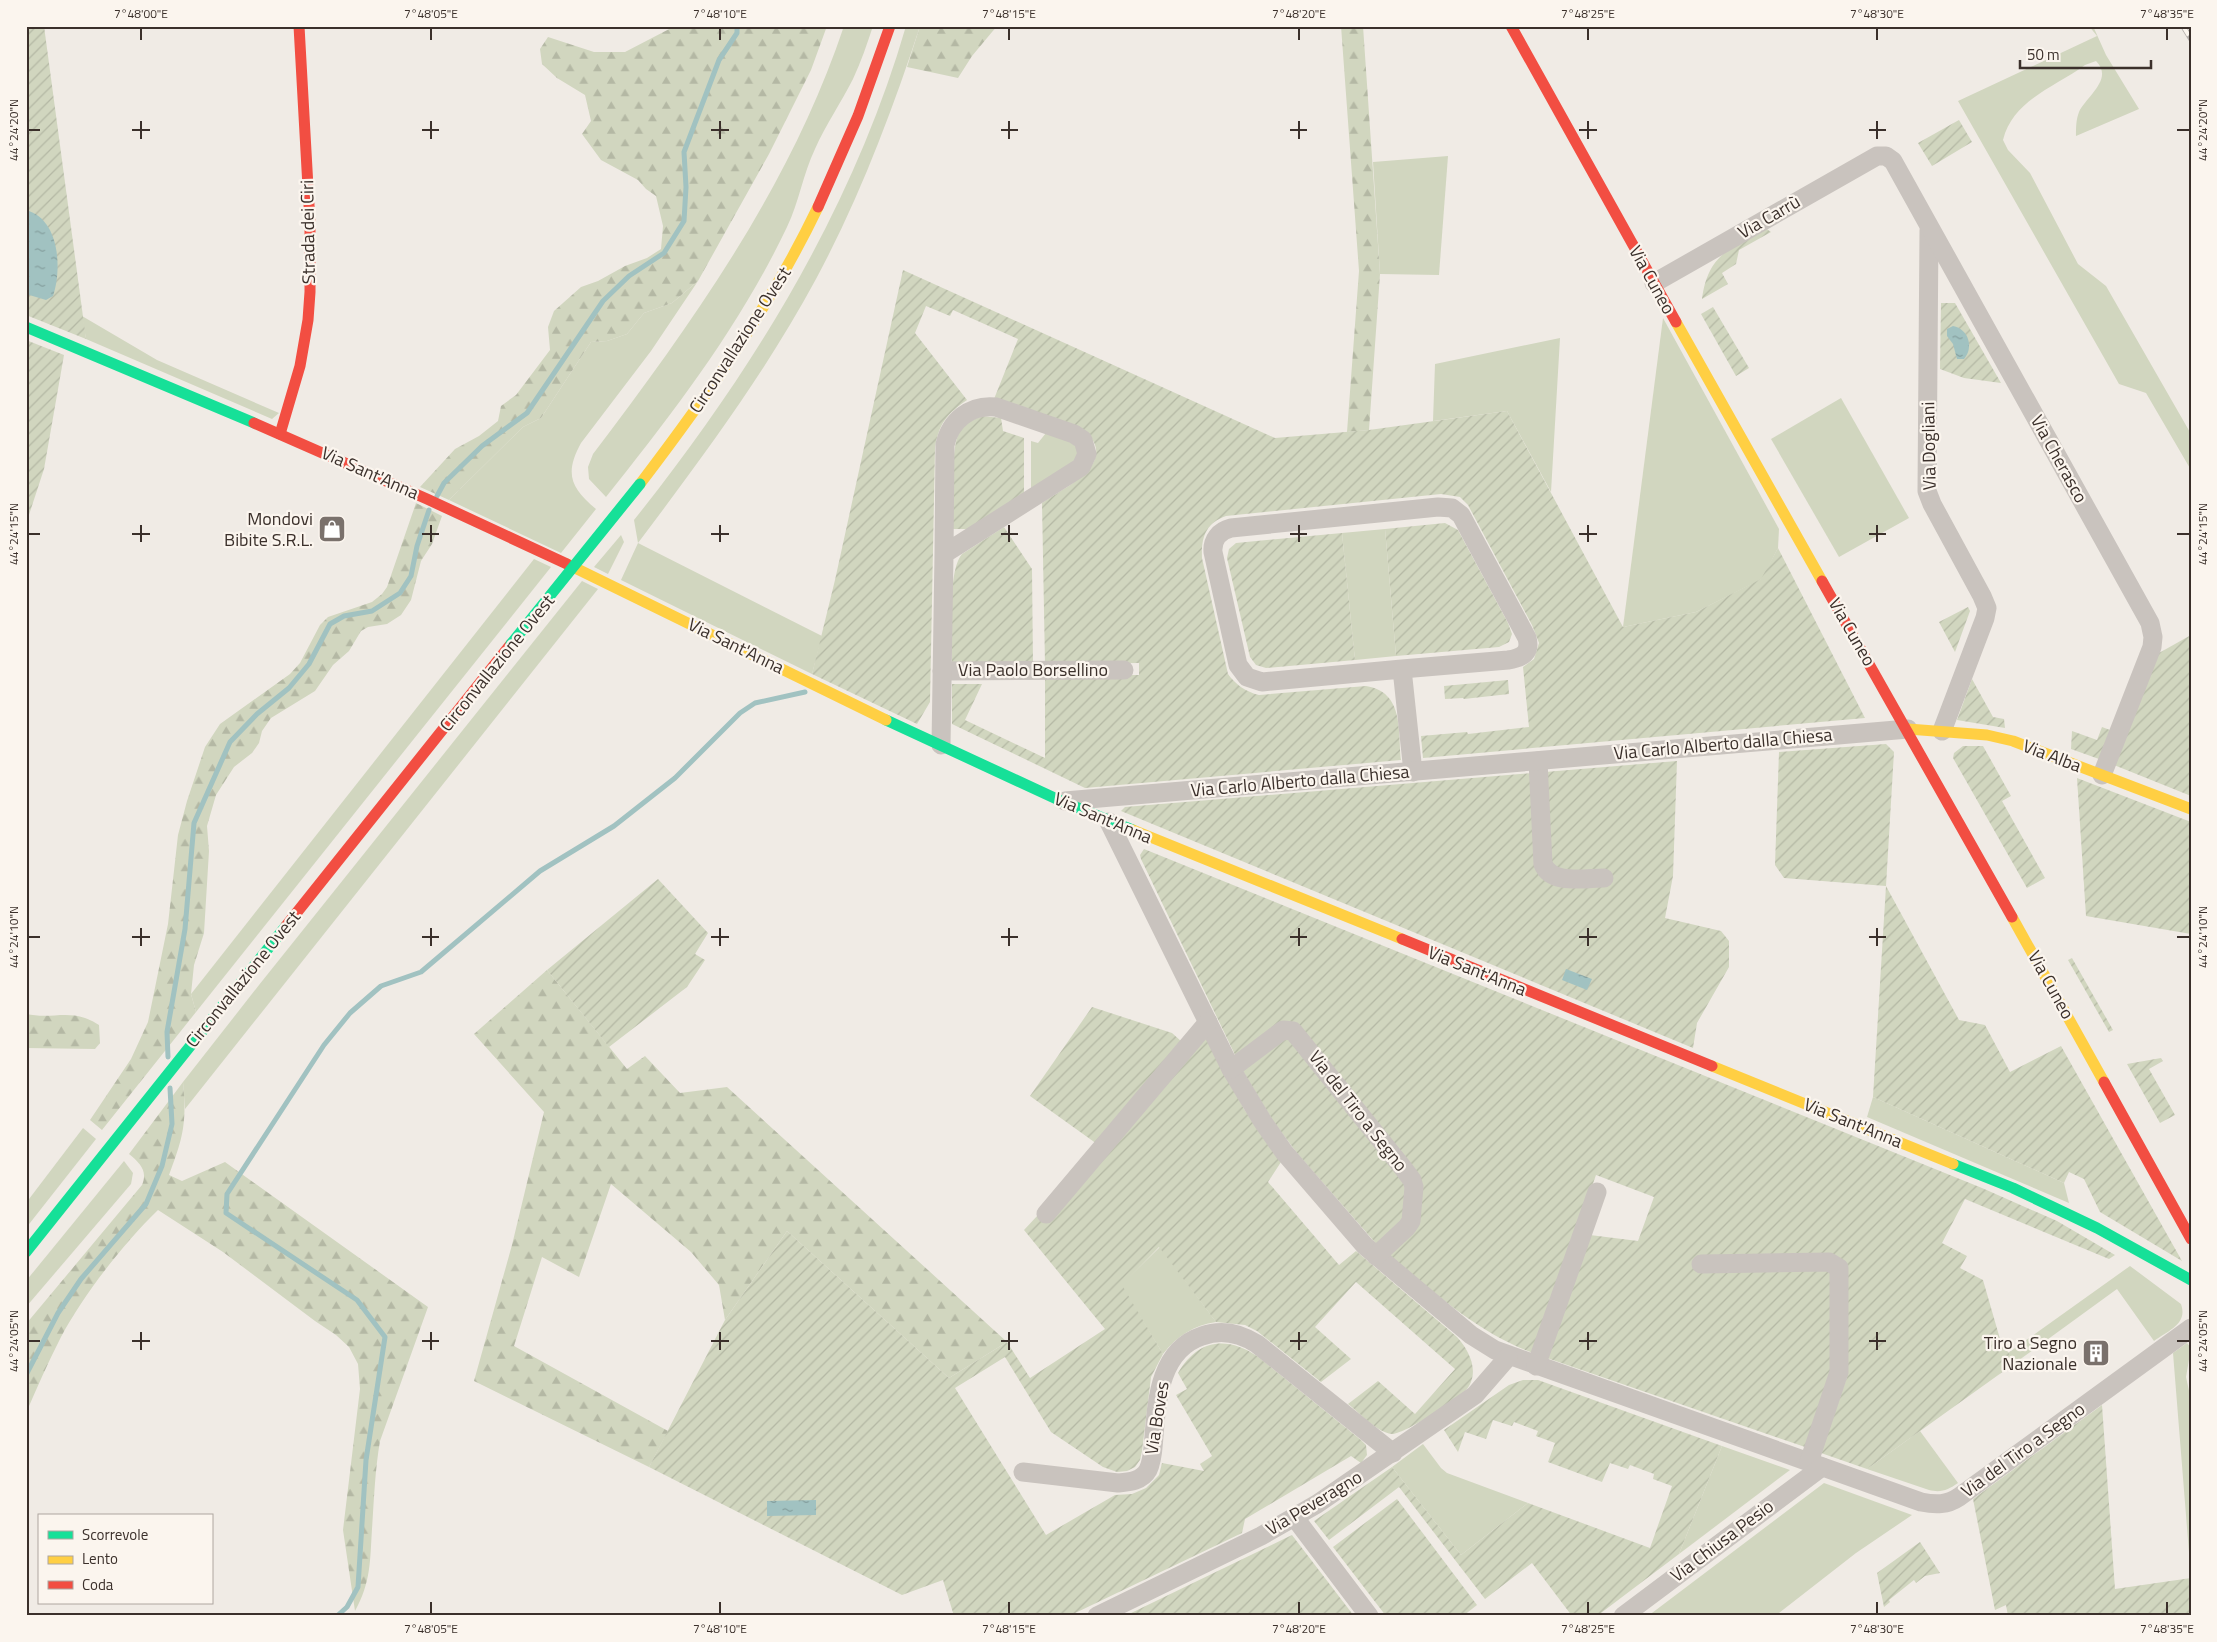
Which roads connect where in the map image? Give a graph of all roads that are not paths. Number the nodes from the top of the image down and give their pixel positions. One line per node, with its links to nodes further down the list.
1 (299, 26): 8 (main road, Strada dei Ciri)
2 (890, 26): 28 (main road, Circonvallazione Ovest, bridge)
3 (1511, 26): 6 (main road, Via Cuneo)
4 (1886, 156): 5 (street, Via Cherasco); 6 (street, Via Carrù)
5 (1930, 228): 14 (street, Via Dogliani); 18 (street, Via Cherasco)
6 (1654, 283): 13 (main road, Via Cuneo)
7 (26, 327): 8 (main road, Via Sant'Anna)
8 (280, 434): 15 (main road, Via Sant'Anna)
9 (944, 554): 9 (street, Via Paolo Borsellino); 12 (street, Via Paolo Borsellino)
10 (1402, 669): 10 (street); 17 (street)
11 (1124, 670): 12 (street, Via Paolo Borsellino)
12 (942, 671): 15 (street, Via Paolo Borsellino)
13 (1908, 729): 14 (main road, Via Alba); 16 (street, Via Carlo Alberto dalla Chiesa); 27 (main road, Via Cuneo)
14 (1942, 731): 18 (main road, Via Alba)
15 (941, 745): 19 (main road, Via Sant'Anna)
16 (1538, 761): 17 (street, Via Carlo Alberto dalla Chiesa); 22 (street)
17 (1413, 772): 19 (street, Via Carlo Alberto dalla Chiesa)
18 (2102, 775): 20 (main road, Via Alba)
19 (1061, 801): 21 (main road, Via Sant'Anna)
20 (2191, 809)
21 (1109, 822): 23 (street, Via del Tiro a Segno); 31 (main road, Via Sant'Anna)
22 (1604, 878)
23 (1208, 1022): 24 (street, Via del Tiro a Segno); 26 (street)
24 (1231, 1069): 29 (street, Via del Tiro a Segno); 29 (street, Via del Tiro a Segno)
25 (1597, 1192): 34 (street)
26 (1046, 1214)
27 (2191, 1239)
28 (26, 1252)
29 (1376, 1256): 33 (street, Via del Tiro a Segno)
30 (1701, 1264): 36 (street)
31 (2191, 1280)
32 (2191, 1328): 36 (street, Via del Tiro a Segno)
33 (1508, 1356): 34 (street, Via del Tiro a Segno); 35 (street, Via Peveragno)
34 (1536, 1366): 36 (street, Via del Tiro a Segno)
35 (1394, 1453): 37 (street, Via Boves); 38 (street, Via Peveragno)
36 (1815, 1465): 41 (street, Via Chiusa Pesio)
37 (1023, 1472)
38 (1295, 1518): 39 (street, Via Peveragno); 40 (street)
39 (1097, 1616)
40 (1369, 1616)
41 (1623, 1616)

